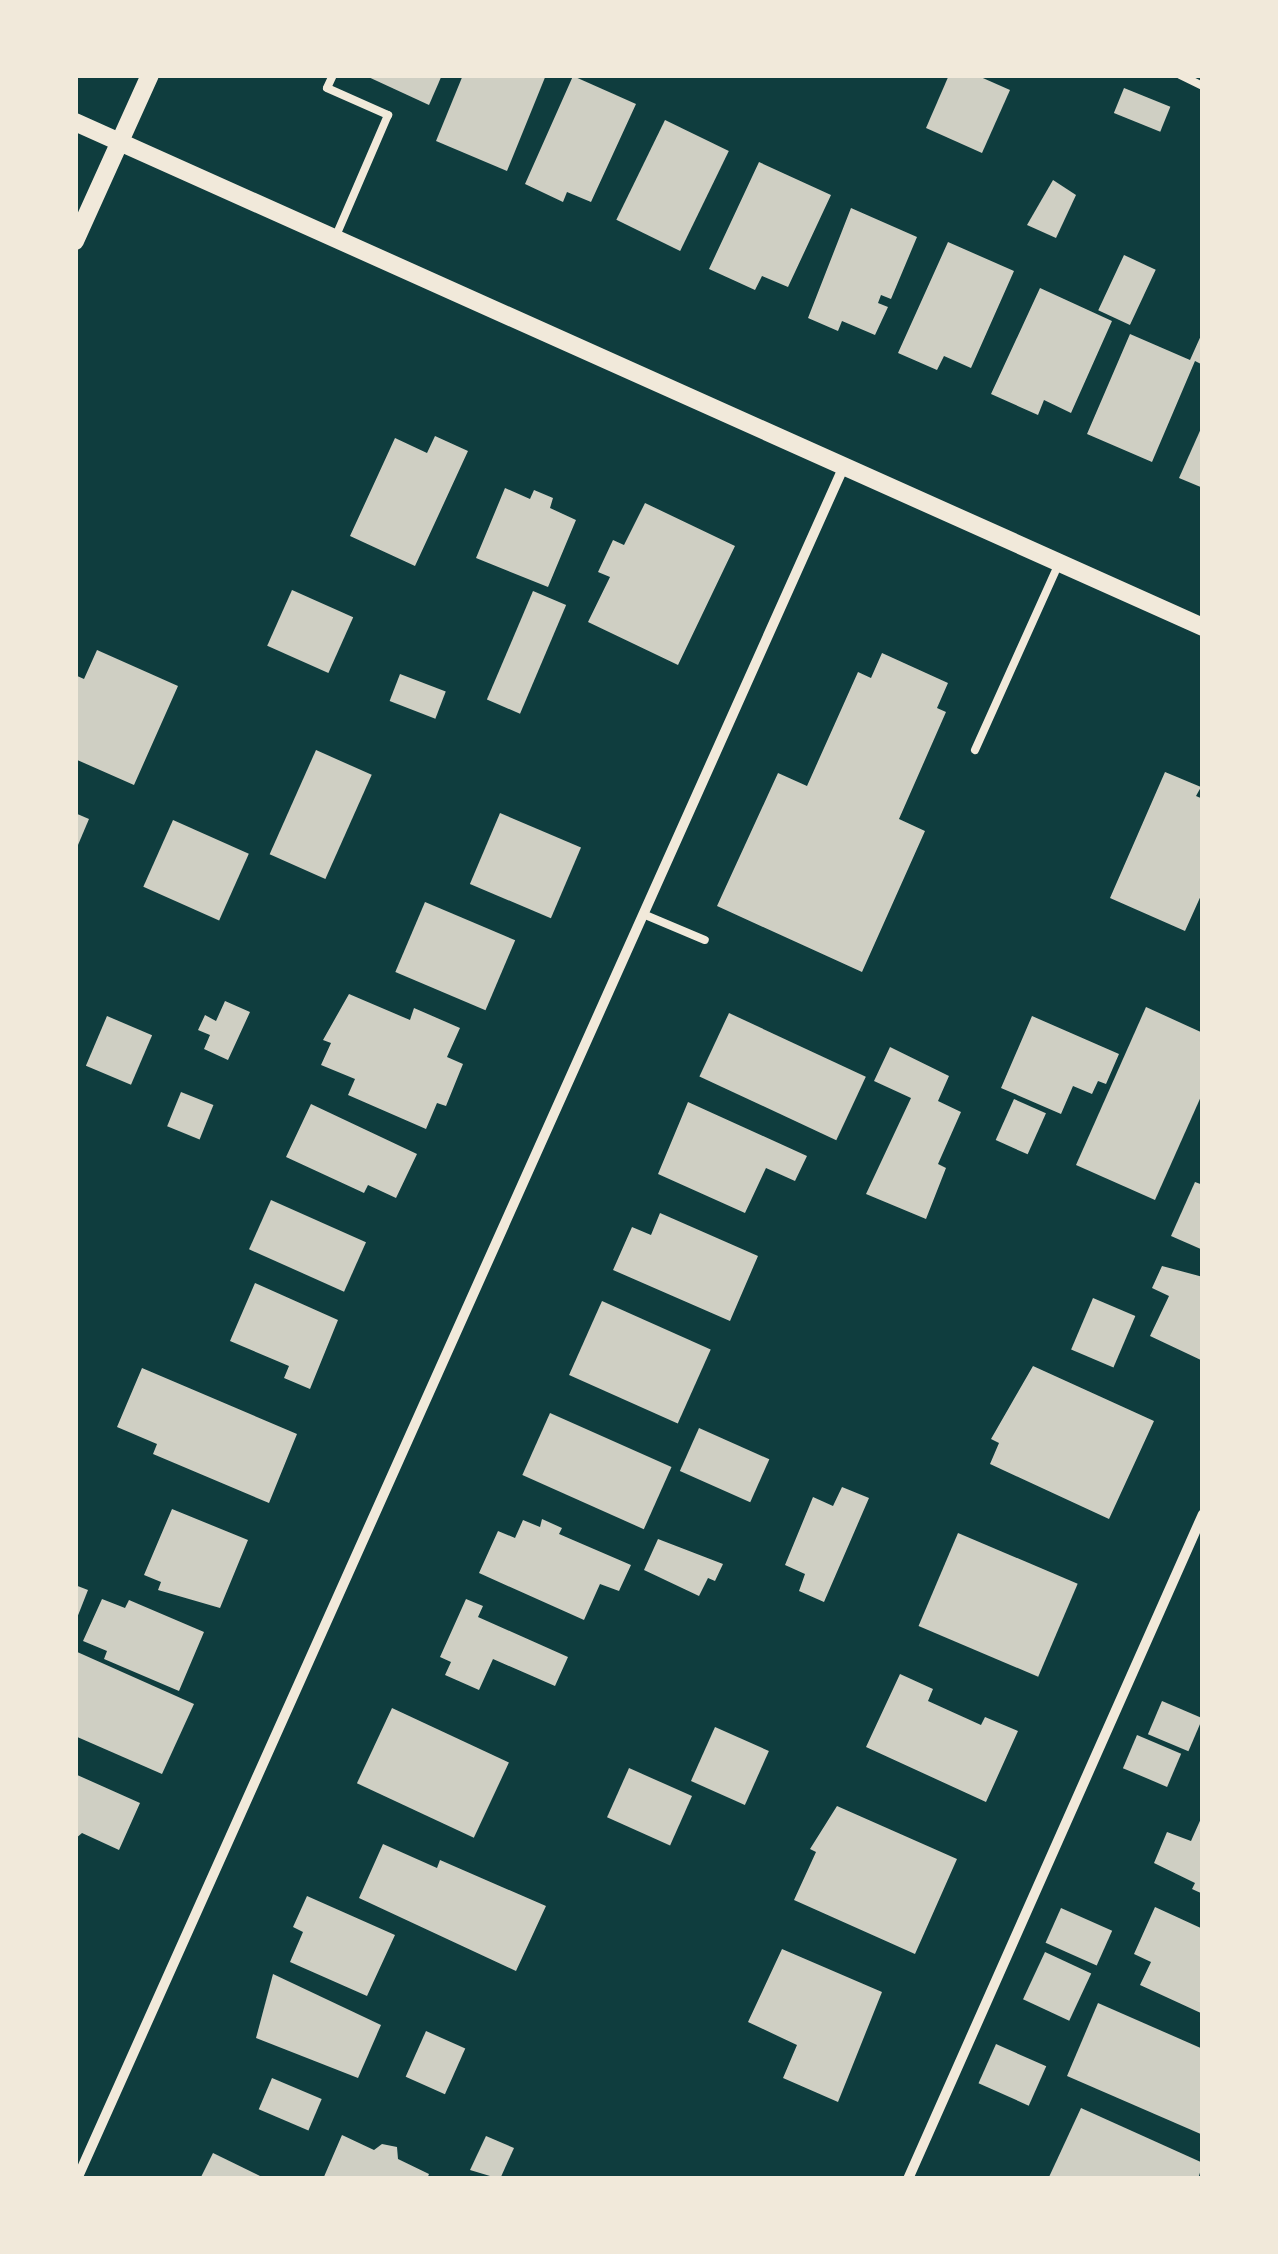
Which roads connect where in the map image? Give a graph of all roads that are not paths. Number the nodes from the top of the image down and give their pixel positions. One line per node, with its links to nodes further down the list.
1 (150, 75): 6 (street)
2 (333, 75): 7 (lane)
3 (1180, 75): 4 (lane)
4 (1203, 86)
5 (75, 122): 6 (street)
6 (120, 142): 7 (street); 8 (street)
7 (334, 238): 9 (street)
8 (75, 241)
9 (844, 466): 10 (street); 13 (street)
10 (1060, 562): 11 (street); 12 (lane)
11 (1203, 627)
12 (975, 750)
13 (643, 914): 14 (lane); 16 (street)
14 (705, 940)
15 (1203, 1514): 17 (street)
16 (77, 2179)
17 (908, 2179)

